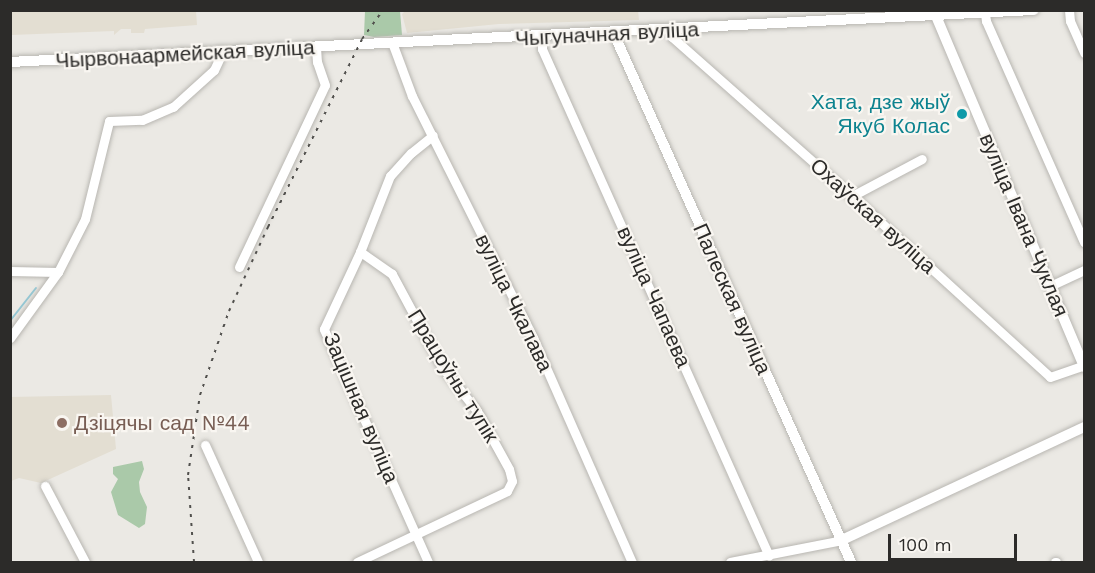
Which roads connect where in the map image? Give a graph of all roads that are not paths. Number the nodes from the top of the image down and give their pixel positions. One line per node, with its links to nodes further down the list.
1 (1034, 10): 3 (street, Чыгуначная вуліца)
2 (1069, 10): 12 (street)
3 (985, 13): 4 (street, Чыгуначная вуліца); 17 (street)
4 (936, 16): 5 (street, Чыгуначная вуліца); 23 (street, вуліца Івана Чуклая)
5 (671, 31): 6 (street, Чыгуначная вуліца); 16 (street, Охаўская вуліца)
6 (614, 34): 7 (street, Чыгуначная вуліца); 30 (street, Палеская вуліца)
7 (542, 38): 8 (street, Чыгуначная вуліца); 31 (street, вуліца Чапаева)
8 (393, 45): 9 (street, Чыгуначная вуліца); 14 (street, вуліца Чкалава)
9 (359, 46): 10 (street, Чырвонаармейская вуліца)
10 (316, 48): 11 (street, Чырвонаармейская вуліца); 19 (street)
11 (222, 53): 13 (street, Чырвонаармейская вуліца); 22 (street)
12 (1084, 54)
13 (10, 62)
14 (433, 135): 18 (street, Зацішная вуліца); 36 (street, вуліца Чкалава)
15 (922, 159): 16 (street)
16 (852, 196): 25 (street, Охаўская вуліца)
17 (1084, 242)
18 (360, 252): 29 (street, Зацішная вуліца); 29 (street, Працоўны тупік)
19 (239, 267)
20 (1084, 270): 23 (street)
21 (10, 271): 22 (street)
22 (58, 272): 24 (street)
23 (1050, 286): 25 (street, вуліца Івана Чуклая)
24 (10, 338)
25 (1084, 366)
26 (1084, 427): 30 (street)
27 (205, 445): 33 (street)
28 (45, 486): 32 (street)
29 (416, 536): 34 (street); 35 (street, Зацішная вуліца)
30 (842, 540): 31 (street); 39 (street, Палеская вуліца)
31 (768, 556): 38 (street)
32 (85, 562)
33 (258, 562)
34 (357, 562)
35 (428, 562)
36 (632, 562)
37 (730, 562): 38 (street)
38 (741, 562)
39 (851, 562)

